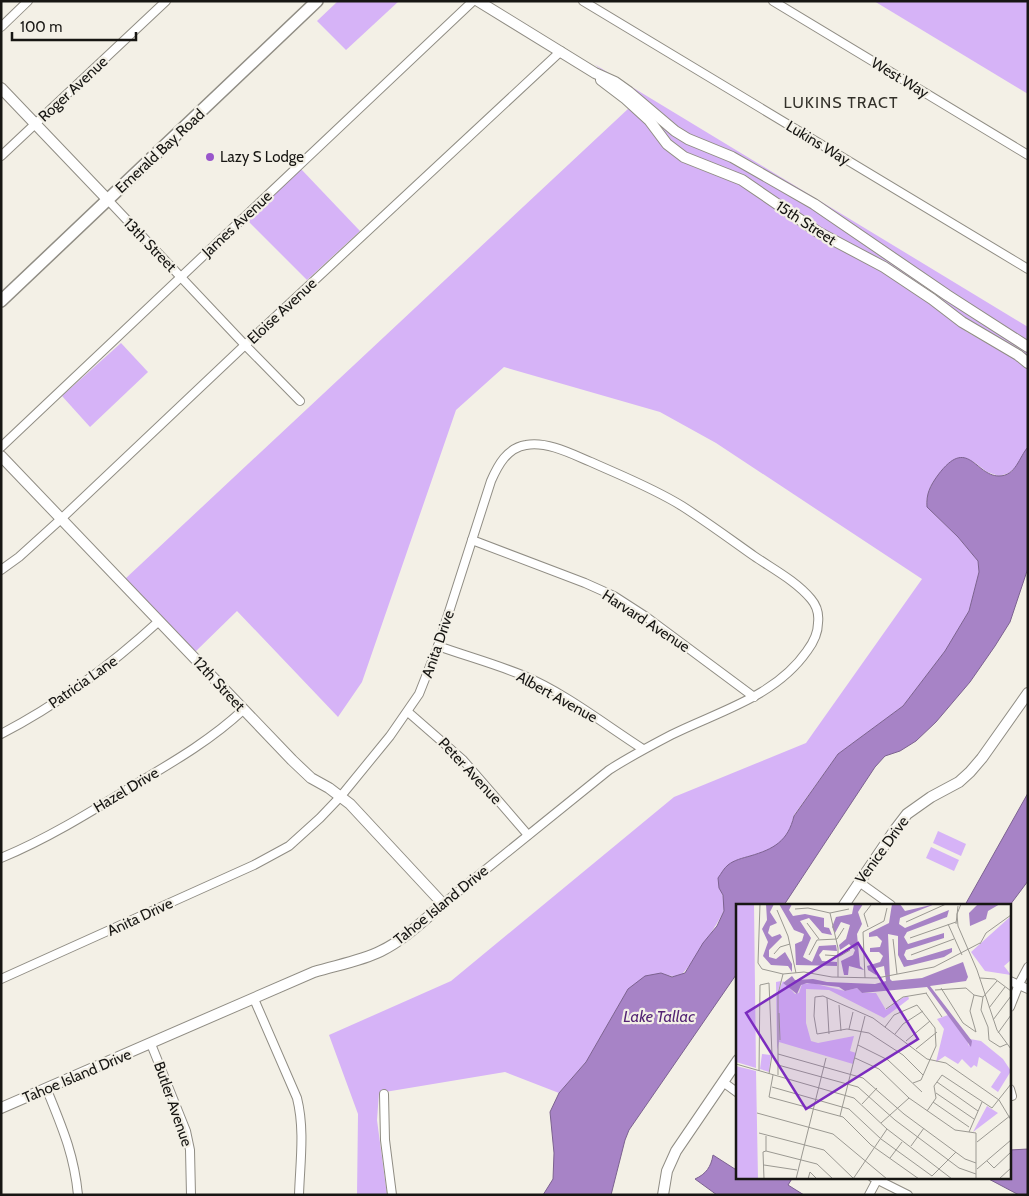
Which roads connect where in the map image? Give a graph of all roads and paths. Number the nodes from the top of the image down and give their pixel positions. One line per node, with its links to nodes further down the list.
1 (28, 1): 8 (street)
2 (166, 1): 12 (street, Roger Avenue)
3 (318, 1): 15 (main road, Emerald Bay Road)
4 (473, 1): 17 (street, James Avenue)
5 (478, 1): 9 (street, 15th Street)
6 (583, 1): 16 (street, Lukins Way)
7 (773, 1): 13 (street, West Way)
8 (1, 27)
9 (561, 52): 10 (street, 15th Street); 19 (street, Eloise Avenue)
10 (595, 74): 20 (street, 15th Street); 21 (street, 15th Street)
11 (1, 88): 12 (street, 13th Street)
12 (36, 124): 14 (street, Roger Avenue); 15 (street, 13th Street)
13 (1028, 155)
14 (1, 156)
15 (108, 200): 17 (street, 13th Street); 18 (main road, Emerald Bay Road)
16 (1028, 269)
17 (181, 277): 19 (street, 13th Street); 23 (street, James Avenue)
18 (1, 301)
19 (246, 345): 22 (street, 13th Street); 25 (street, Eloise Avenue)
20 (1028, 347)
21 (1028, 363)
22 (300, 401)
23 (1, 447)
24 (1, 456): 25 (street, 12th Street)
25 (61, 519): 27 (street, Eloise Avenue); 29 (street, 12th Street)
26 (472, 540): 28 (street, Anita Drive); 30 (street, Anita Drive); 32 (street, Harvard Avenue)
27 (1, 570)
28 (818, 616): 32 (street, Tahoe Island Drive)
29 (159, 621): 33 (street, 12th Street); 35 (street, Patricia Lane)
30 (438, 646): 34 (street, Anita Drive); 36 (street, Albert Avenue)
31 (1028, 693): 40 (street, Venice Drive)
32 (754, 697): 36 (street, Tahoe Island Drive)
33 (243, 710): 37 (street, 12th Street); 39 (street, Hazel Drive)
34 (408, 712): 37 (street, Anita Drive); 38 (street, Peter Avenue)
35 (1, 734)
36 (644, 749): 38 (street, Tahoe Island Drive)
37 (341, 796): 41 (street, 12th Street); 45 (street, Anita Drive)
38 (528, 835): 41 (street, Tahoe Island Drive)
39 (1, 858)
40 (859, 882): 42 (street, Venice Drive); 43 (street)
41 (444, 904): 49 (street, Tahoe Island Drive)
42 (845, 904)
43 (890, 904)
44 (1028, 967): 47 (street)
45 (1, 979)
46 (1012, 982): 47 (street)
47 (1018, 984): 48 (street); 50 (street)
48 (1028, 989)
49 (254, 999): 51 (street, Tahoe Island Drive); 61 (street)
50 (1012, 1001)
51 (151, 1044): 54 (street, Tahoe Island Drive); 60 (street, Butler Avenue)
52 (736, 1063): 53 (street)
53 (723, 1082): 55 (street); 63 (street)
54 (47, 1090): 57 (street, Tahoe Island Drive); 59 (street)
55 (736, 1092)
56 (384, 1094): 62 (street)
57 (1, 1108)
58 (874, 1178): 64 (street); 65 (street)
59 (78, 1195)
60 (191, 1195)
61 (299, 1195)
62 (392, 1195)
63 (663, 1195)
64 (869, 1195)
65 (908, 1195)

